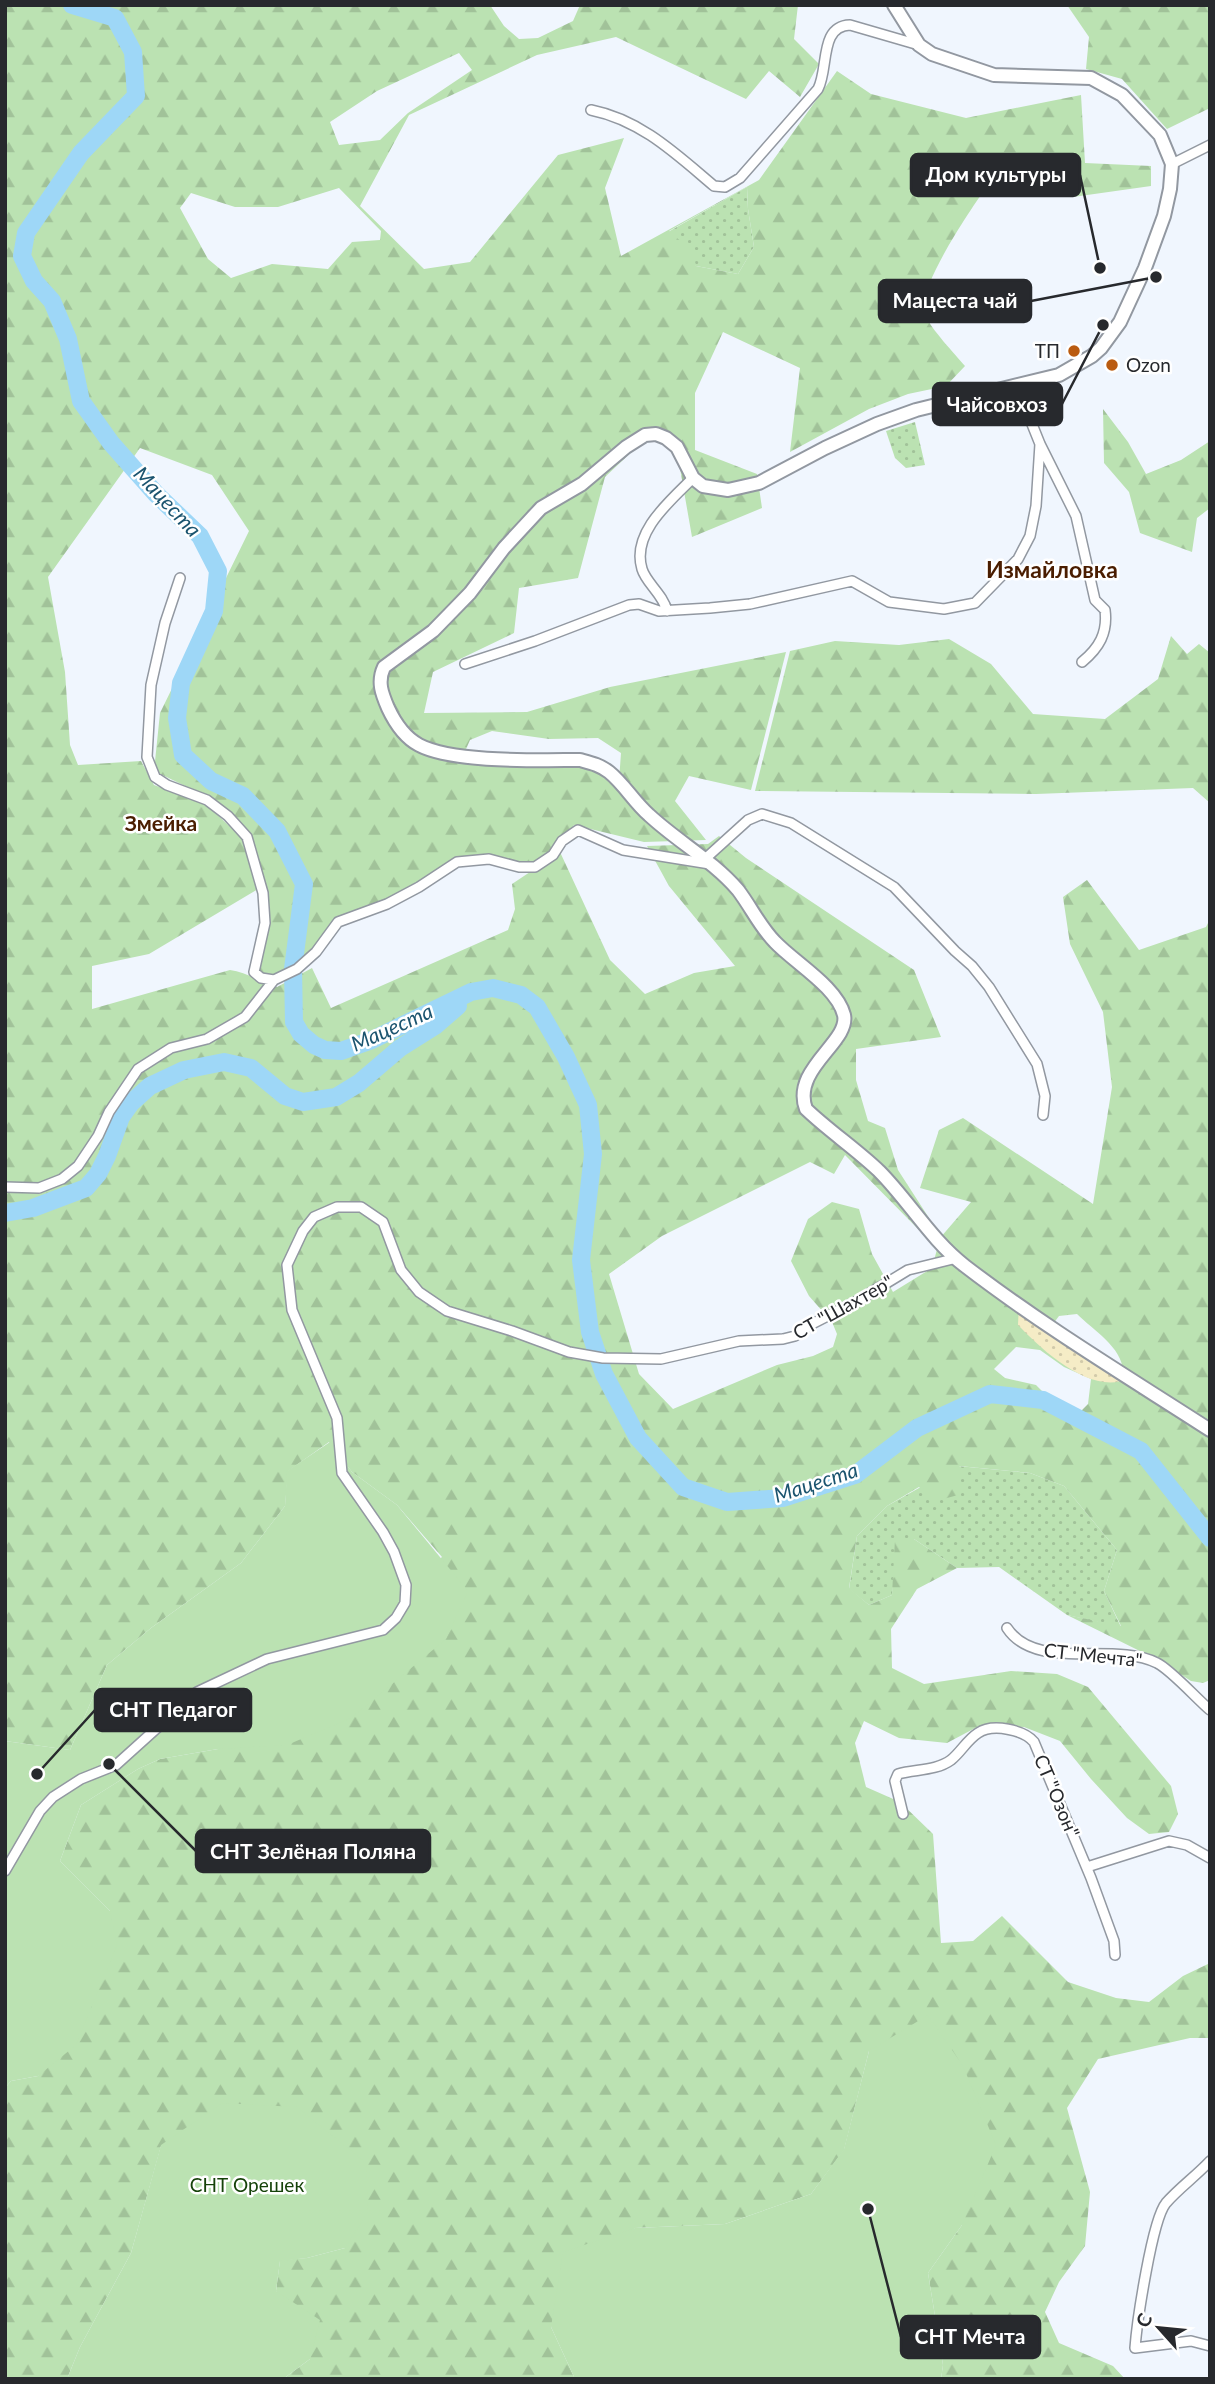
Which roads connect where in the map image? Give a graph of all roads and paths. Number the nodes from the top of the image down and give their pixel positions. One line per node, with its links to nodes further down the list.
1 (894, 5): 2 (street)
2 (919, 45): 3 (street); 5 (street)
3 (591, 110)
4 (1210, 145): 5 (street)
5 (1172, 164): 6 (street)
6 (1017, 387): 7 (street); 8 (street)
7 (1040, 444): 10 (street); 11 (street)
8 (693, 478): 10 (street); 13 (street)
9 (180, 578): 14 (street)
10 (667, 611): 12 (street)
11 (1082, 662)
12 (464, 664)
13 (709, 861): 14 (street); 15 (street); 17 (street)
14 (274, 981): 16 (street)
15 (1043, 1115)
16 (5, 1188)
17 (957, 1258): 18 (street); 24 (street, СТ "Шахтер")
18 (1210, 1430)
19 (1007, 1628): 20 (street, СТ "Мечта")
20 (1210, 1710)
21 (903, 1814): 23 (street, СТ "Озон")
22 (1210, 1857): 23 (street)
23 (1087, 1867): 25 (street, СТ "Озон")
24 (5, 1871)
25 (1115, 1955)
26 (1210, 2161): 27 (street)
27 (1210, 2346)

